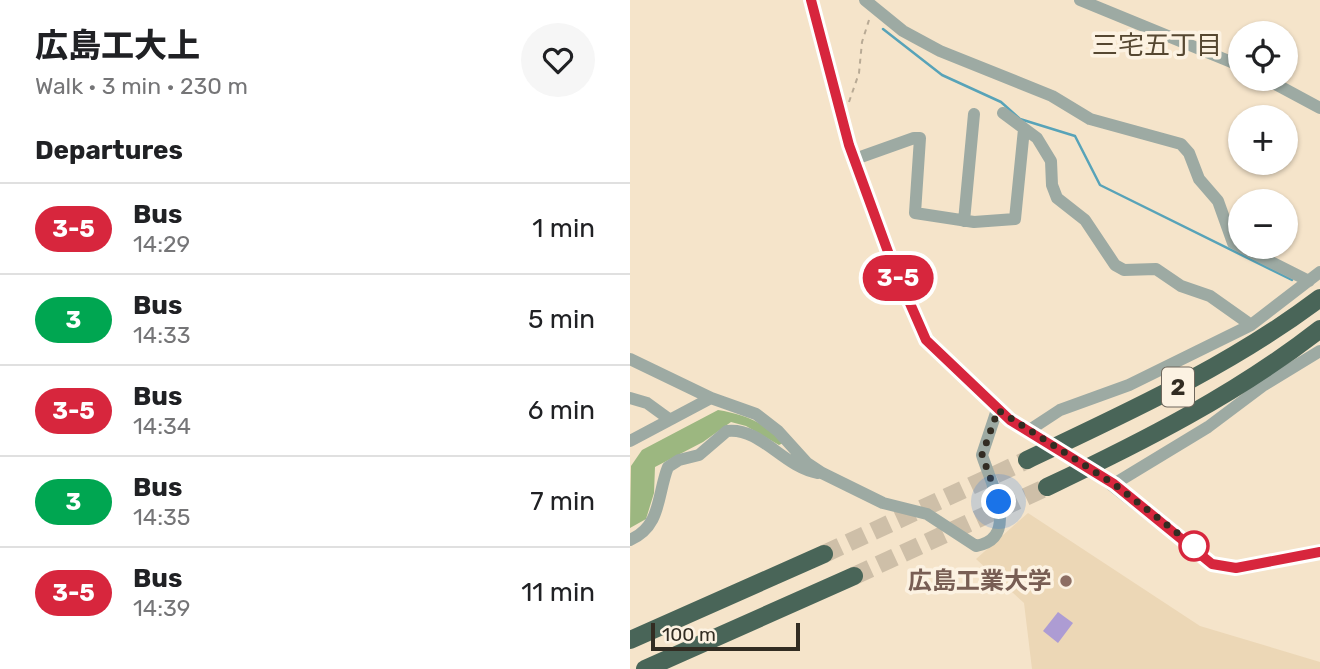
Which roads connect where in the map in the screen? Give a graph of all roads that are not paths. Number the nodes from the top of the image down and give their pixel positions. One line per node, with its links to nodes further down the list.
1 (811, 0): 10 (street)
2 (865, 0): 13 (street)
3 (1080, 0): 4 (street)
4 (1228, 61)
5 (1288, 91): 6 (street)
6 (1320, 108)
7 (1003, 113): 9 (street)
8 (974, 114): 11 (street)
9 (1024, 129): 11 (street); 15 (street)
10 (855, 159): 11 (street); 21 (street)
11 (964, 221)
12 (1320, 272): 13 (street)
13 (1309, 281): 15 (street)
14 (1320, 298): 25 (highway, 2)
15 (1251, 325): 23 (street)
16 (1320, 329): 28 (highway, 2)
17 (1320, 351): 27 (street)
18 (630, 359): 20 (street)
19 (630, 398): 22 (street)
20 (711, 398): 22 (street); 26 (street)
21 (998, 410): 23 (street); 26 (street)
22 (669, 419): 24 (street)
23 (1028, 431): 27 (street, bridge)
24 (630, 441)
25 (1027, 460)
26 (822, 473): 29 (street)
27 (1114, 484): 30 (street)
28 (1047, 487)
29 (630, 540)
30 (1320, 552)
31 (824, 554): 33 (highway)
32 (854, 576): 34 (highway)
33 (630, 640)
34 (645, 669)

